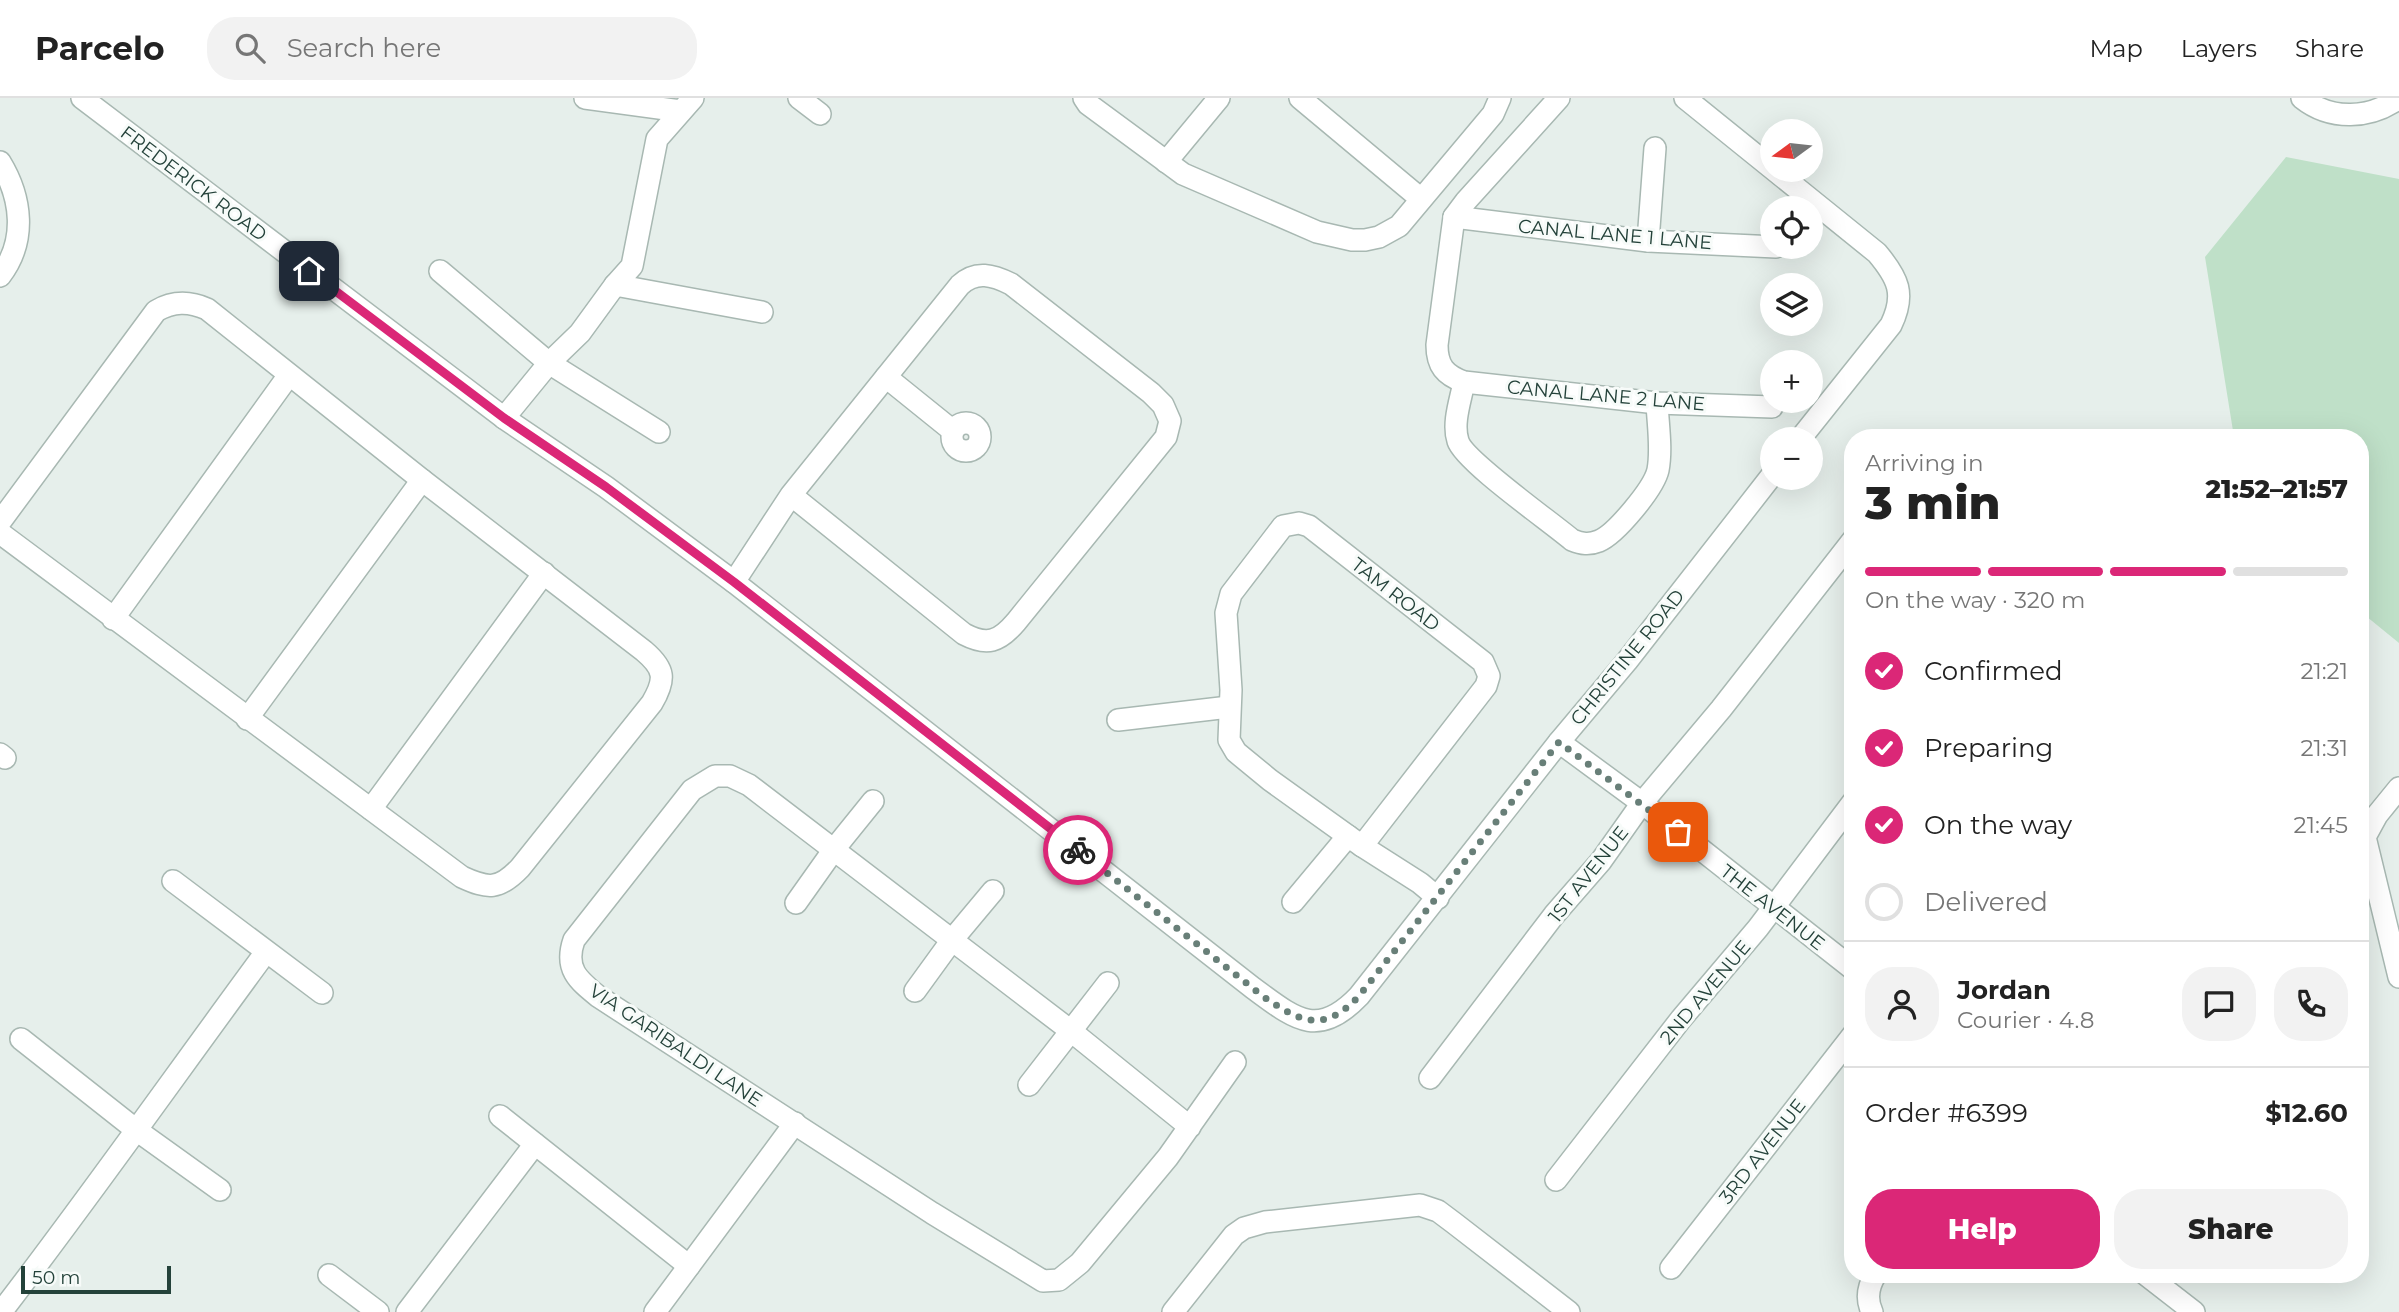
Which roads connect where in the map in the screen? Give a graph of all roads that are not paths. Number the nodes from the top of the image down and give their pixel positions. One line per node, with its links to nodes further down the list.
1 (82, 98): 32 (street, FREDERICK ROAD)
2 (585, 98): 12 (street)
3 (799, 98): 14 (street)
4 (1084, 98): 17 (street)
5 (1219, 98): 17 (street)
6 (1300, 98): 13 (street)
7 (1500, 98): 18 (street)
8 (1559, 98): 19 (street)
9 (1685, 98): 33 (street)
10 (2302, 98): 11 (street)
11 (2399, 98)
12 (687, 104): 24 (street)
13 (1323, 105): 18 (street)
14 (820, 114)
15 (1655, 148): 20 (street)
16 (0, 162): 23 (street)
17 (1166, 162): 18 (street)
18 (1421, 199)
19 (1454, 218): 20 (street, CANAL LANE 1 LANE); 29 (street, CANAL LANE 2 LANE)
20 (1648, 241): 21 (street, CANAL LANE 1 LANE)
21 (1760, 246)
22 (440, 271): 26 (street)
23 (0, 276)
24 (615, 285): 25 (street); 26 (street)
25 (762, 312)
26 (549, 363): 32 (street); 35 (street)
27 (289, 375): 36 (street); 39 (street); 44 (street)
28 (886, 377): 34 (street); 38 (street); 38 (street)
29 (1464, 382): 30 (street, CANAL LANE 2 LANE); 30 (street)
30 (1657, 403): 31 (street, CANAL LANE 2 LANE)
31 (1760, 407)
32 (504, 418): 43 (street, FREDERICK ROAD)
33 (1810, 427)
34 (953, 431)
35 (659, 432)
36 (422, 480): 42 (street); 46 (street)
37 (1761, 490): 48 (street, CHRISTINE ROAD)
38 (791, 495): 43 (street)
39 (0, 522)
40 (0, 533): 44 (street)
41 (1844, 552): 51 (street, 1ST AVENUE)
42 (544, 573): 52 (street); 52 (street)
43 (734, 582): 71 (street, FREDERICK ROAD)
44 (113, 619): 46 (street)
45 (1229, 707): 47 (street); 55 (street, TAM ROAD); 55 (street, TAM ROAD)
46 (247, 719): 52 (street)
47 (1118, 720)
48 (1559, 742): 51 (street, THE AVENUE); 60 (street, CHRISTINE ROAD)
49 (2399, 788): 54 (street)
50 (873, 802): 56 (street)
51 (1642, 803): 63 (street, THE AVENUE); 76 (street, 1ST AVENUE)
52 (371, 809)
53 (1844, 814): 63 (street, 2ND AVENUE)
54 (2369, 830)
55 (1355, 841): 60 (street, TAM ROAD); 61 (street, TAM ROAD)
56 (835, 848): 62 (street); 64 (street, VIA GARIBALDI LANE); 79 (street, VIA GARIBALDI LANE)
57 (2369, 853): 67 (street)
58 (173, 881): 65 (street)
59 (993, 891): 64 (street)
60 (1438, 898): 71 (street, CHRISTINE ROAD)
61 (1293, 902)
62 (796, 903)
63 (1773, 908): 66 (street, THE AVENUE); 83 (street, 2ND AVENUE)
64 (951, 940): 69 (street); 72 (street, VIA GARIBALDI LANE)
65 (266, 952): 70 (street); 81 (street)
66 (1844, 962)
67 (2399, 977)
68 (1108, 983): 72 (street)
69 (915, 991)
70 (322, 993)
71 (1313, 1021)
72 (1071, 1031): 77 (street); 80 (street, VIA GARIBALDI LANE)
73 (21, 1040): 81 (street)
74 (1844, 1047): 86 (street, 3RD AVENUE)
75 (1235, 1062): 80 (street, VIA GARIBALDI LANE)
76 (1430, 1078)
77 (1029, 1085)
78 (500, 1116): 82 (street)
79 (795, 1123): 80 (street, VIA GARIBALDI LANE); 85 (street)
80 (1189, 1127)
81 (135, 1129): 84 (street); 90 (street)
82 (536, 1144): 85 (street); 92 (street)
83 (1556, 1180)
84 (220, 1190)
85 (688, 1266): 93 (street)
86 (1671, 1268)
87 (329, 1275): 91 (street)
88 (1871, 1283): 96 (street)
89 (2157, 1283): 97 (street)
90 (5, 1308)
91 (378, 1312)
92 (407, 1312)
93 (655, 1312)
94 (1173, 1312): 95 (street)
95 (1569, 1312)
96 (1872, 1312)
97 (2194, 1312)

